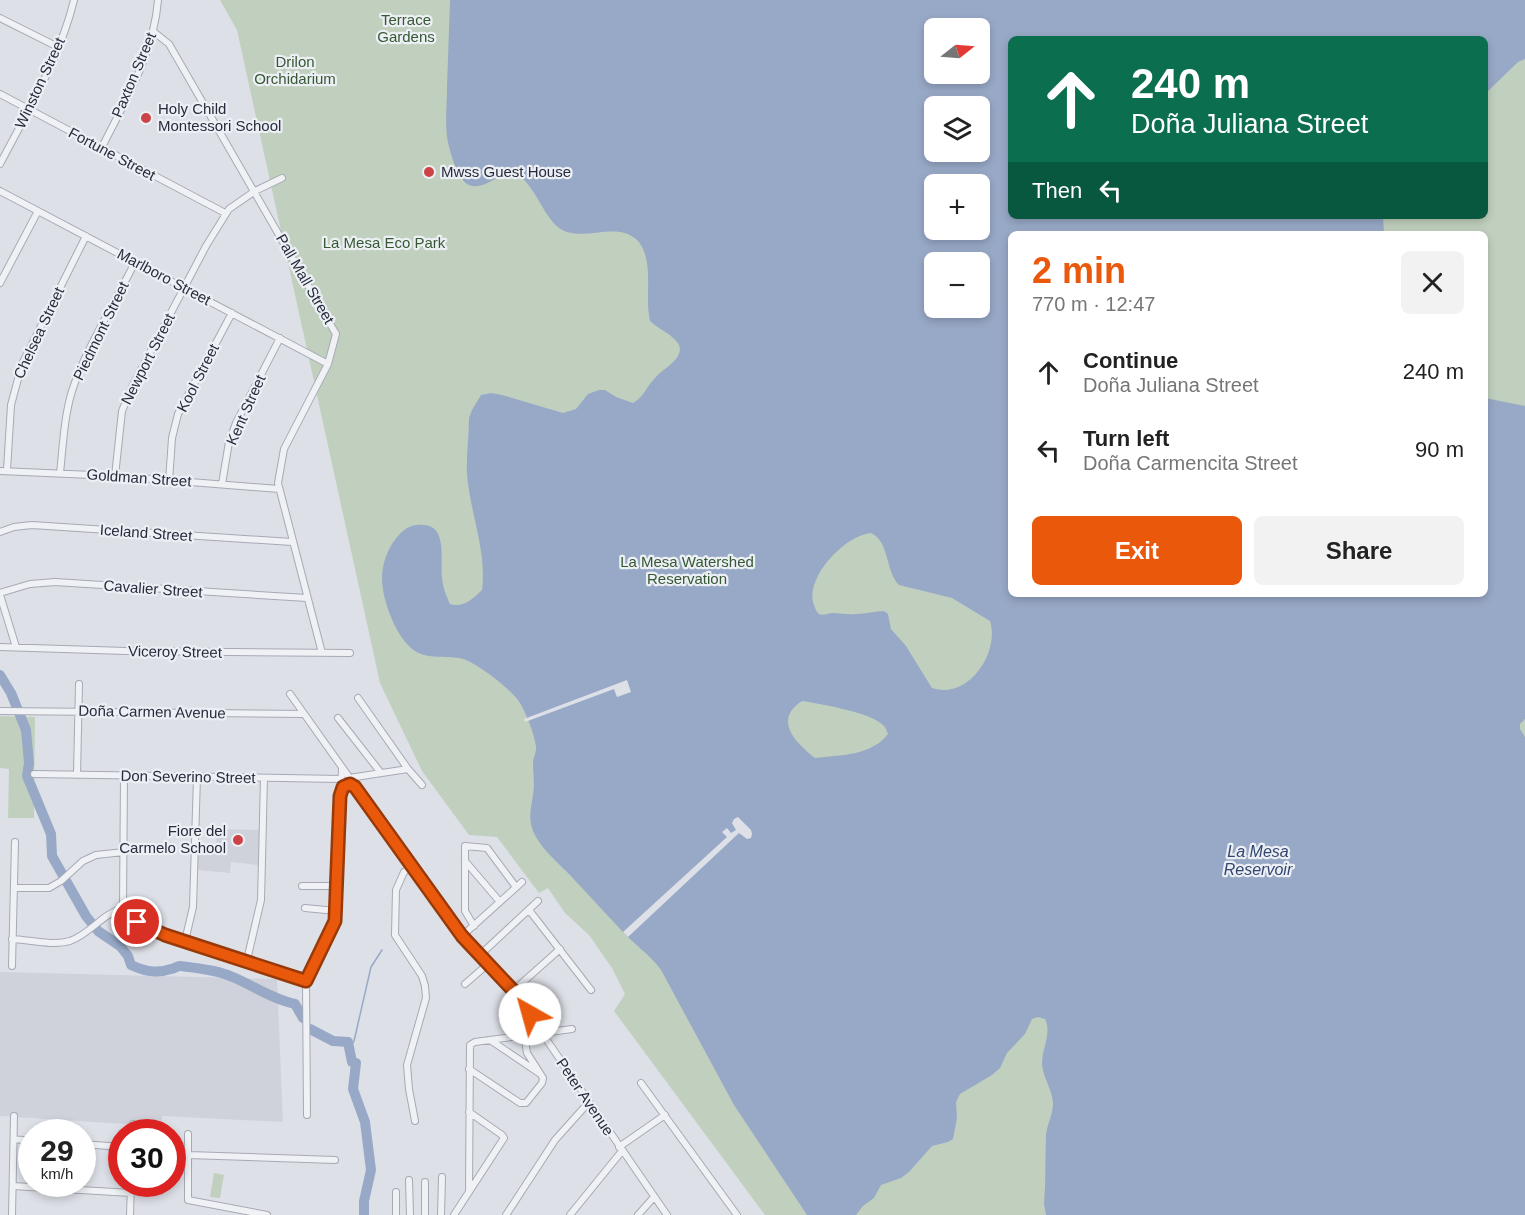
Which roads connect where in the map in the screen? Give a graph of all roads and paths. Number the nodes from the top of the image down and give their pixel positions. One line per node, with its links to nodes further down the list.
1 (74, 0): 5 (street, Winston Street)
2 (158, 0): 4 (street, Paxton Street)
3 (0, 18): 5 (street)
4 (154, 32): 8 (street, Paxton Street); 12 (street, Pall Mall Street)
5 (58, 47): 7 (street, Winston Street)
6 (0, 94): 7 (street, Fortune Street)
7 (29, 109): 8 (street, Fortune Street); 9 (street, Winston Street)
8 (102, 147): 14 (street, Fortune Street)
9 (0, 164)
10 (282, 178): 12 (street, Newport Street)
11 (0, 191): 13 (street, Marlboro Street)
12 (255, 191): 14 (street, Newport Street); 21 (street, Pall Mall Street)
13 (38, 211): 15 (street, Marlboro Street); 17 (street)
14 (225, 213): 18 (street, Newport Street)
15 (86, 236): 16 (street, Marlboro Street); 22 (street, Chelsea Street)
16 (135, 262): 18 (street, Marlboro Street); 23 (street, Piedmont Street)
17 (0, 283)
18 (184, 288): 19 (street, Marlboro Street); 24 (street, Newport Street)
19 (232, 313): 20 (street, Marlboro Street); 25 (street, Kool Street)
20 (280, 338): 21 (street, Marlboro Street); 26 (street, Kent Street)
21 (328, 364): 27 (street, Pall Mall Street)
22 (4, 470): 23 (street, Goldman Street)
23 (60, 473): 24 (street, Goldman Street)
24 (115, 476): 25 (street, Goldman Street)
25 (169, 481): 26 (street, Goldman Street)
26 (222, 484): 27 (street, Goldman Street)
27 (279, 489): 29 (street, Pall Mall Street)
28 (0, 532): 29 (street, Iceland Street)
29 (292, 542): 31 (street, Pall Mall Street)
30 (0, 594): 31 (street, Cavalier Street); 32 (street)
31 (307, 598): 34 (street, Pall Mall Street)
32 (16, 646): 33 (street, Viceroy Street); 34 (street, Viceroy Street)
33 (0, 647)
34 (321, 653): 35 (street, Viceroy Street)
35 (350, 653)
36 (79, 684): 40 (street)
37 (290, 694): 41 (street, Peter Avenue)
38 (358, 698): 44 (street)
39 (0, 711): 40 (street, Doña Carmen Avenue)
40 (78, 712): 41 (street, Doña Carmen Avenue); 47 (street)
41 (304, 714): 43 (street, Peter Avenue)
42 (338, 718): 45 (street)
43 (342, 768): 51 (street, Peter Avenue); 52 (street)
44 (408, 769): 45 (street); 53 (street)
45 (381, 773): 51 (street)
46 (34, 774): 47 (street, Don Severino Street)
47 (77, 775): 48 (street, Don Severino Street)
48 (124, 776): 49 (street, Don Severino Street); 57 (street)
49 (197, 777): 50 (street, Don Severino Street); 74 (street)
50 (264, 778): 52 (street, Don Severino Street); 77 (street)
51 (349, 778): 54 (street, Peter Avenue)
52 (341, 779): 55 (street)
53 (422, 784)
54 (355, 787): 55 (street); 59 (street, Peter Avenue)
55 (340, 794): 62 (street)
56 (15, 842): 64 (street)
57 (124, 852): 64 (street); 67 (street)
58 (465, 861): 63 (street); 66 (street); 71 (street)
59 (412, 867): 72 (street, Peter Avenue); 96 (street)
60 (522, 882): 63 (street)
61 (302, 886): 62 (street)
62 (336, 886): 70 (street)
63 (516, 887): 66 (street)
64 (14, 888): 73 (street)
65 (538, 901): 69 (street)
66 (500, 902): 71 (street)
67 (123, 908): 73 (street); 74 (street)
68 (305, 908): 70 (street)
69 (529, 910): 75 (street); 76 (street)
70 (336, 911): 80 (street)
71 (474, 926): 72 (street)
72 (462, 936): 76 (street, Peter Avenue)
73 (12, 939): 79 (street)
74 (185, 942): 77 (street)
75 (560, 948): 82 (street); 83 (street)
76 (480, 955): 78 (street, Peter Avenue)
77 (247, 960): 80 (street)
78 (488, 964): 81 (street); 83 (street, Peter Avenue)
79 (12, 966)
80 (306, 981): 93 (street)
81 (465, 984)
82 (591, 990)
83 (513, 991): 85 (street, Peter Avenue)
84 (572, 1029): 85 (street)
85 (542, 1033): 86 (street); 91 (street, Peter Avenue)
86 (532, 1035): 87 (street); 89 (street)
87 (489, 1040): 88 (street); 89 (street)
88 (469, 1069): 89 (street); 92 (street)
89 (541, 1074)
90 (641, 1083): 94 (street)
91 (589, 1102): 100 (street, Peter Avenue); 122 (street)
92 (469, 1112): 109 (street); 109 (street)
93 (307, 1114)
94 (665, 1115): 100 (street); 126 (street)
95 (14, 1116): 98 (street)
96 (415, 1121)
97 (188, 1134): 101 (street)
98 (14, 1139): 99 (street); 106 (street)
99 (18, 1139)
100 (620, 1149): 111 (street, Peter Avenue); 123 (street)
101 (189, 1155): 102 (street); 112 (street)
102 (336, 1160)
103 (442, 1178): 120 (street)
104 (409, 1180): 118 (street)
105 (425, 1182): 119 (street)
106 (13, 1186): 107 (street); 113 (street)
107 (108, 1192)
108 (396, 1192): 117 (street)
109 (469, 1192): 121 (street)
110 (131, 1197): 114 (street)
111 (654, 1197): 124 (street); 125 (street, Peter Avenue)
112 (225, 1207): 115 (street); 116 (street)
113 (12, 1215)
114 (130, 1215)
115 (222, 1215)
116 (267, 1215)
117 (396, 1215)
118 (410, 1215)
119 (425, 1215)
120 (441, 1215)
121 (454, 1215)
122 (506, 1215)
123 (570, 1215)
124 (638, 1215)
125 (667, 1215)
126 (737, 1215)

